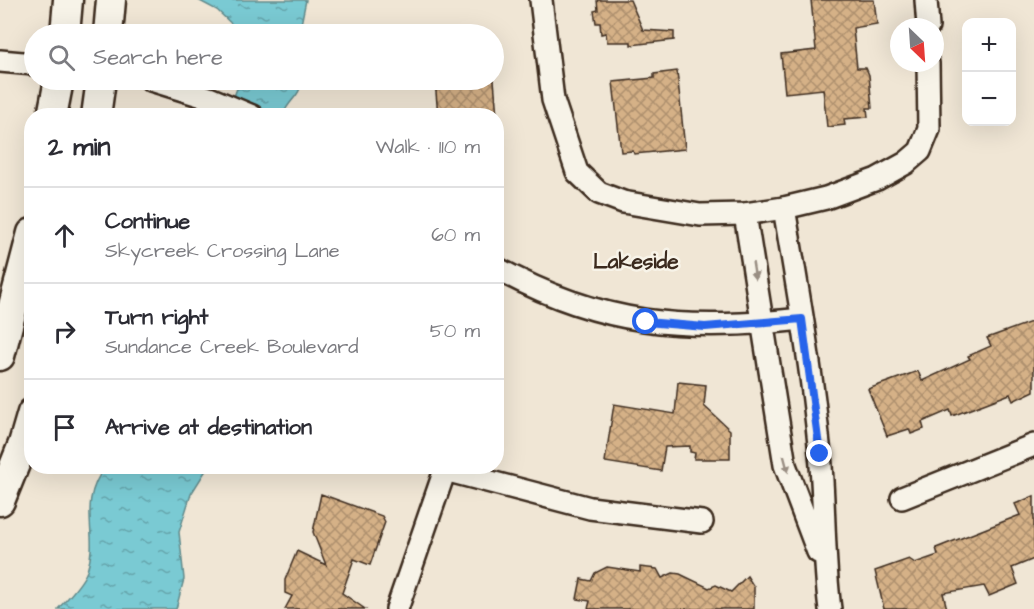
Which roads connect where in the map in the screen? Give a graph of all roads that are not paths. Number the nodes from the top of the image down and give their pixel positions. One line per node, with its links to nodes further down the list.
1 (68, 0): 6 (main road)
2 (111, 0): 7 (main road)
3 (541, 0): 18 (street)
4 (926, 0): 5 (street)
5 (927, 18)
6 (66, 24)
7 (109, 24)
8 (0, 61): 9 (street)
9 (24, 63)
10 (928, 72): 17 (street)
11 (57, 90): 14 (main road)
12 (100, 90): 15 (main road)
13 (183, 90): 16 (street)
14 (54, 108)
15 (97, 108)
16 (233, 108)
17 (784, 208): 18 (street); 21 (street)
18 (745, 214): 22 (street, one-way to 22)
19 (24, 264): 23 (main road)
20 (504, 272): 22 (street)
21 (802, 319): 22 (street); 31 (street)
22 (762, 324): 31 (street, one-way to 31)
23 (0, 356)
24 (24, 441): 29 (main road)
25 (1034, 445): 28 (street)
26 (444, 474): 32 (street)
27 (460, 474): 30 (street)
28 (902, 498)
29 (0, 501)
30 (702, 522)
31 (825, 570): 33 (street)
32 (397, 609)
33 (830, 609)

